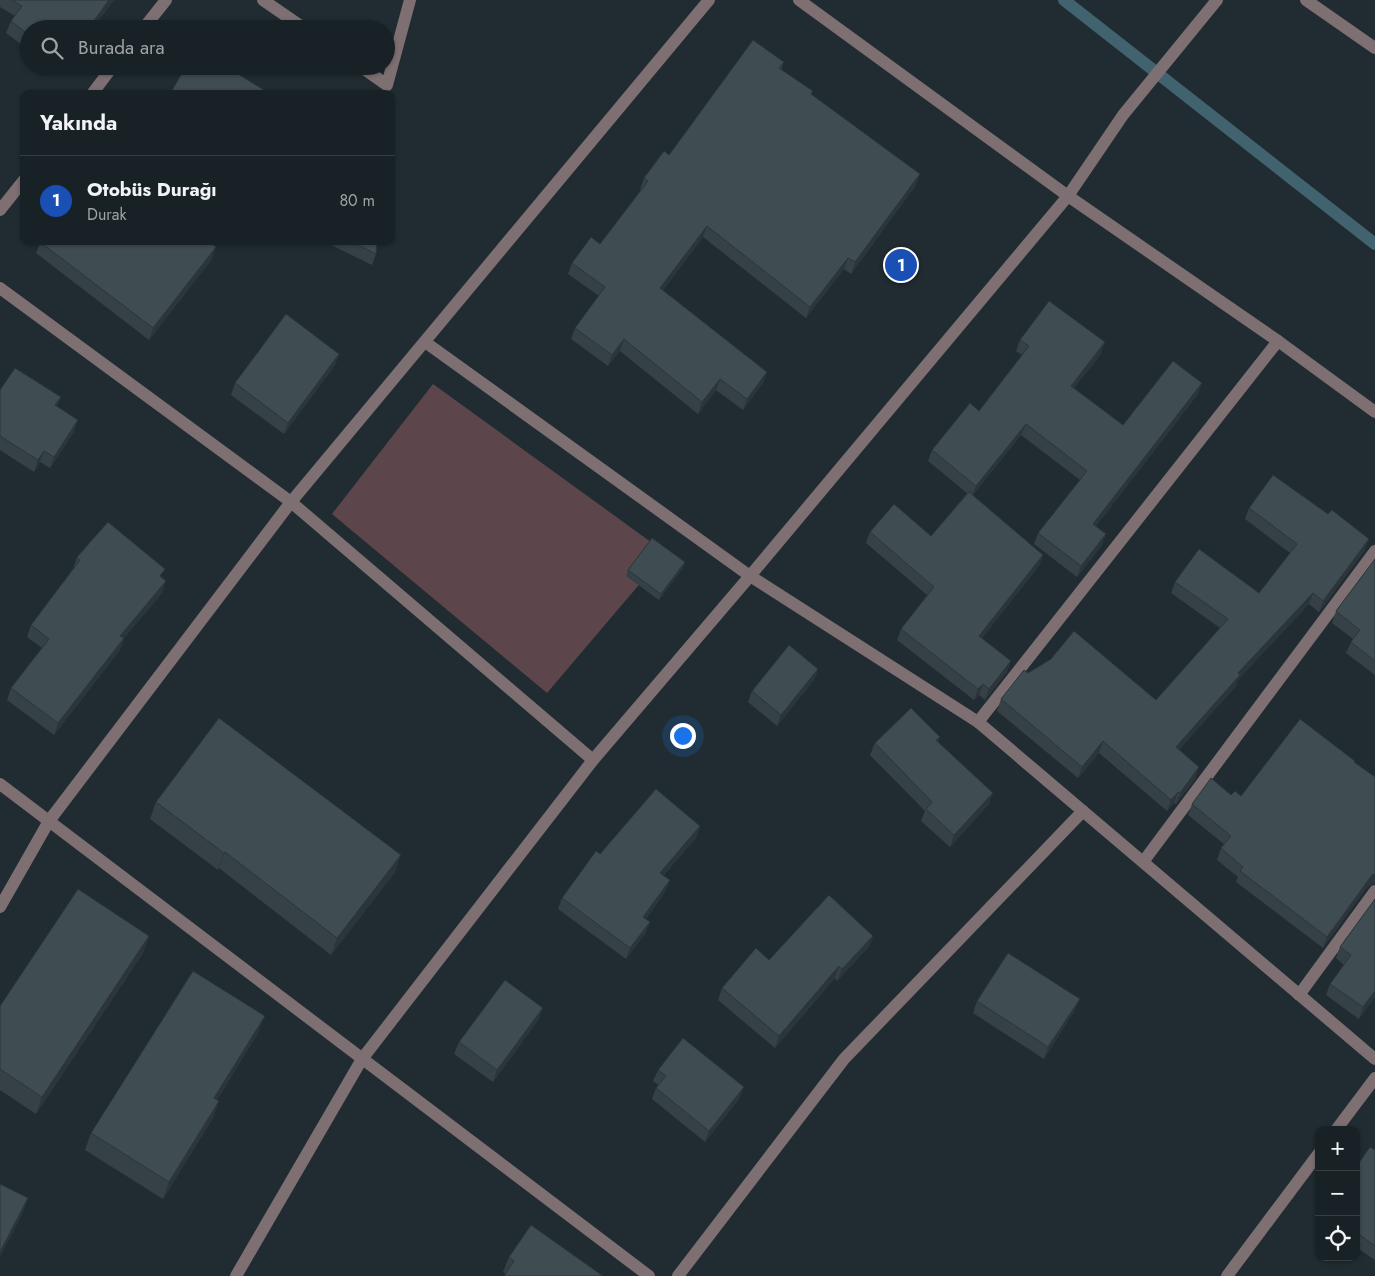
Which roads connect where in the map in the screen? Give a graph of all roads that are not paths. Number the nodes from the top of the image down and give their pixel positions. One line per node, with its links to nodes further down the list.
1 (166, 0): 8 (street)
2 (262, 0): 9 (street)
3 (410, 0): 11 (street)
4 (709, 0): 21 (street)
5 (799, 0): 17 (street)
6 (1217, 0): 17 (street)
7 (1306, 0): 10 (street)
8 (150, 20)
9 (292, 20)
10 (1375, 48)
11 (395, 55)
12 (107, 75): 15 (street)
13 (373, 75): 14 (street)
14 (390, 75)
15 (95, 90)
16 (20, 185): 18 (street)
17 (1068, 196): 20 (street); 25 (street)
18 (0, 210)
19 (0, 288): 23 (street)
20 (1278, 340): 22 (street); 26 (street)
21 (425, 342): 23 (street); 25 (street)
22 (1375, 412)
23 (292, 502): 27 (street); 30 (street)
24 (1375, 550): 31 (street)
25 (750, 576): 26 (street); 27 (street)
26 (978, 722): 29 (street)
27 (593, 760): 35 (street)
28 (0, 784): 30 (street)
29 (1083, 811): 31 (street); 42 (street)
30 (49, 821): 33 (street); 35 (street)
31 (1143, 862): 34 (street)
32 (1375, 891): 34 (street)
33 (0, 907)
34 (1299, 995): 36 (street)
35 (362, 1059): 40 (street); 41 (street)
36 (1375, 1059)
37 (1375, 1078): 38 (street)
38 (1339, 1126)
39 (1315, 1158): 43 (street)
40 (236, 1276)
41 (649, 1276)
42 (678, 1276)
43 (1227, 1276)

